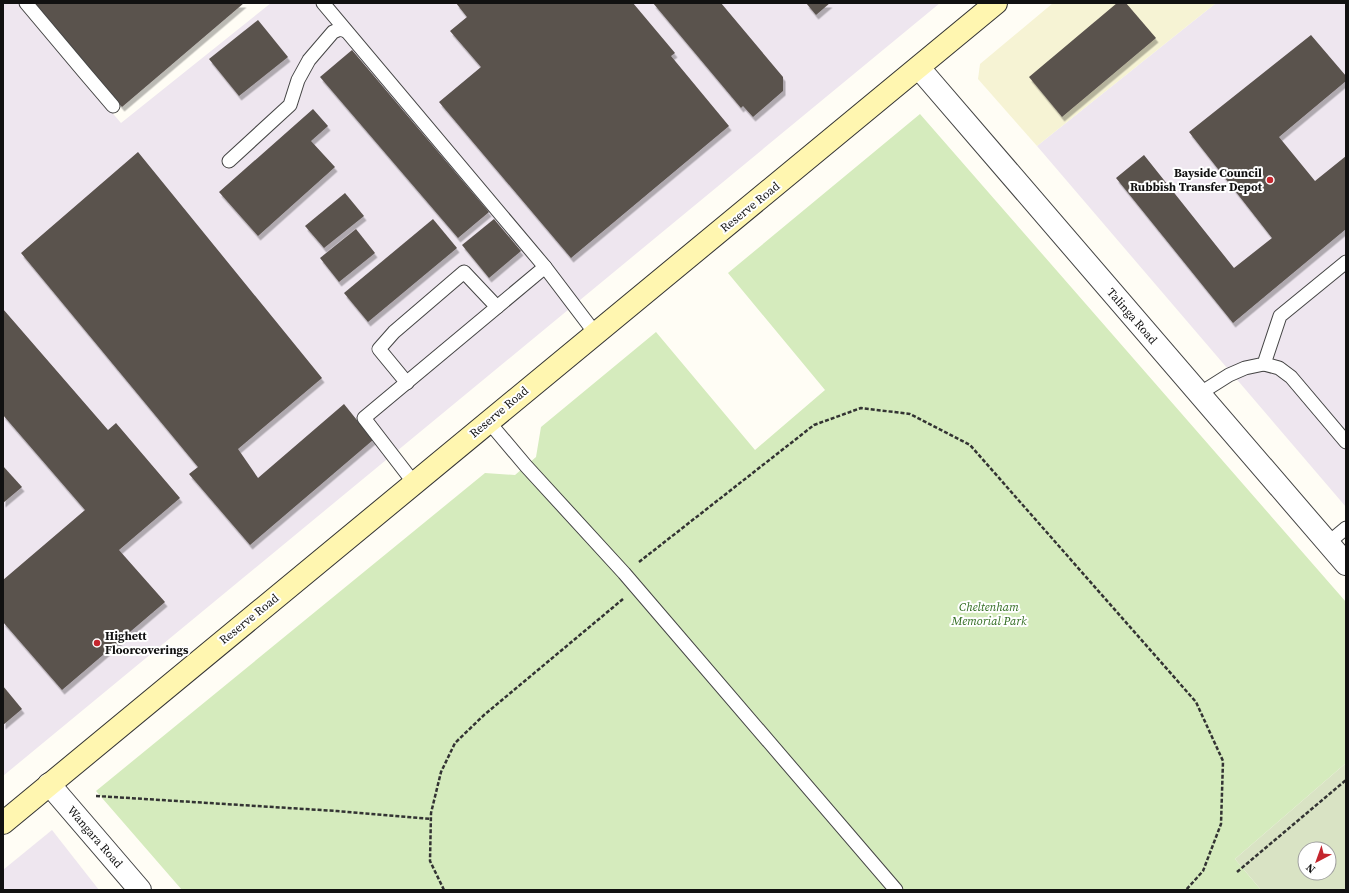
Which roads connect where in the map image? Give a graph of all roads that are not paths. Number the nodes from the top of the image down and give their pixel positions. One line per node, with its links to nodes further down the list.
1 (26, 3): 6 (lane)
2 (323, 3): 4 (lane)
3 (996, 3): 5 (street, Reserve Road)
4 (346, 31): 7 (lane); 9 (lane)
5 (919, 68): 11 (street, Reserve Road); 14 (street, Talinga Road)
6 (113, 106)
7 (229, 161)
8 (1346, 262): 12 (lane)
9 (545, 267): 10 (lane); 11 (lane)
10 (497, 307): 13 (lane); 13 (lane)
11 (595, 333): 15 (street, Reserve Road)
12 (1264, 364): 14 (lane); 16 (lane)
13 (407, 383): 17 (lane)
14 (1200, 394): 19 (street, Talinga Road)
15 (488, 421): 17 (street, Reserve Road); 24 (lane)
16 (1346, 442)
17 (414, 483): 21 (street, Reserve Road)
18 (1346, 528): 19 (lane)
19 (1328, 543): 20 (street, Talinga Road)
20 (1346, 564)
21 (49, 784): 22 (street, Reserve Road); 23 (street, Wangara Road)
22 (3, 823)
23 (140, 890)
24 (896, 890)

